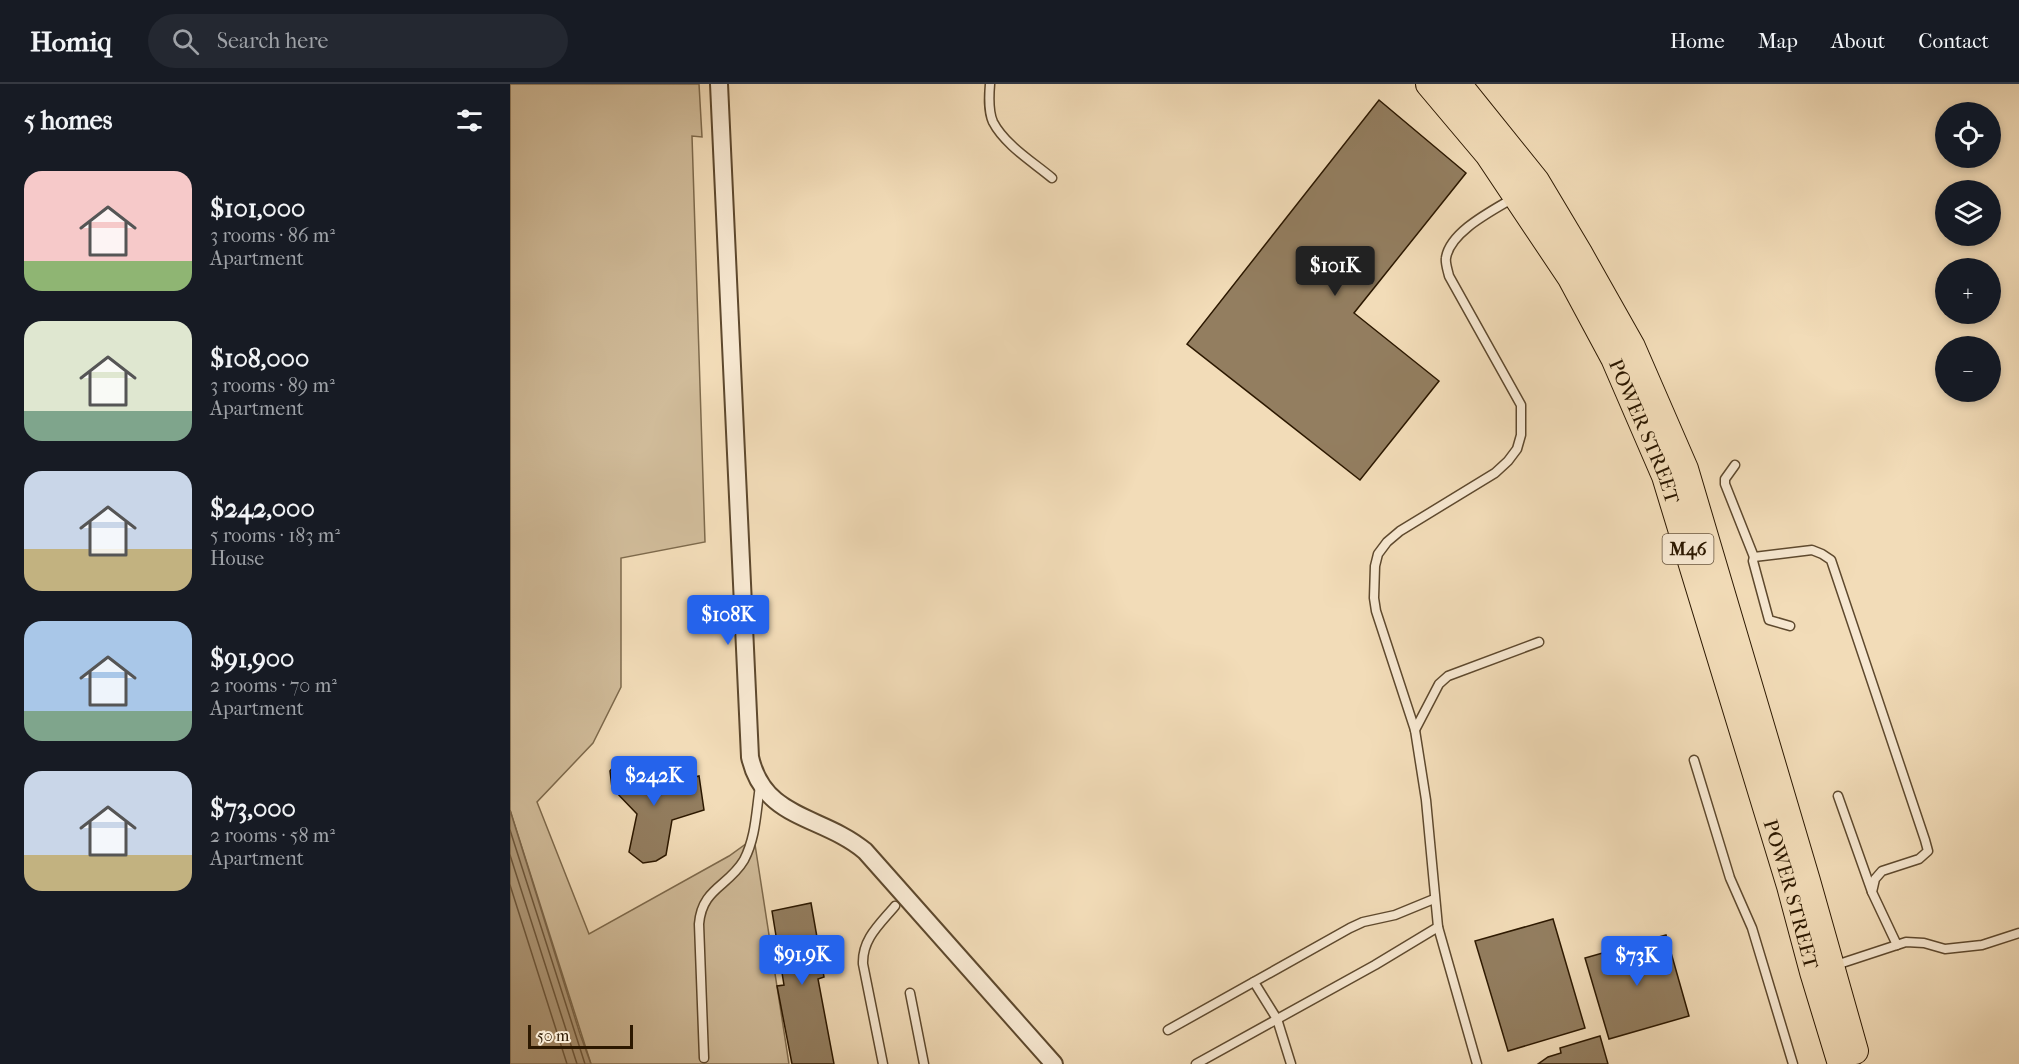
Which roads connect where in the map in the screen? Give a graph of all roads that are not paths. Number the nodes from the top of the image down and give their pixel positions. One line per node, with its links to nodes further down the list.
1 (719, 84): 13 (street)
2 (990, 84): 5 (lane)
3 (1429, 84): 6 (main road, POWER STREET / M46)
4 (1458, 84): 6 (main road, POWER STREET / M46)
5 (1052, 178)
6 (1526, 188): 11 (lane); 21 (main road, POWER STREET / M46)
7 (1735, 465): 8 (lane)
8 (1754, 557): 9 (lane); 15 (lane)
9 (1790, 626)
10 (1539, 642): 11 (lane)
11 (1415, 730): 16 (lane)
12 (1694, 760): 33 (lane)
13 (760, 786): 26 (lane); 29 (street)
14 (1838, 796): 15 (lane)
15 (1872, 891): 20 (lane)
16 (1434, 898): 18 (lane); 22 (lane)
17 (895, 906): 27 (lane)
18 (1438, 927): 24 (lane); 32 (lane)
19 (2019, 933): 20 (lane)
20 (1897, 945): 21 (lane)
21 (1822, 969): 34 (main road, POWER STREET / M46); 35 (main road, POWER STREET / M46)
22 (1254, 982): 24 (lane); 25 (lane)
23 (910, 993): 28 (lane)
24 (1277, 1019): 30 (lane); 31 (lane)
25 (1168, 1030)
26 (704, 1058)
27 (884, 1064)
28 (924, 1064)
29 (1054, 1064)
30 (1196, 1064)
31 (1291, 1064)
32 (1477, 1064)
33 (1793, 1064)
34 (1840, 1064)
35 (1858, 1064)

